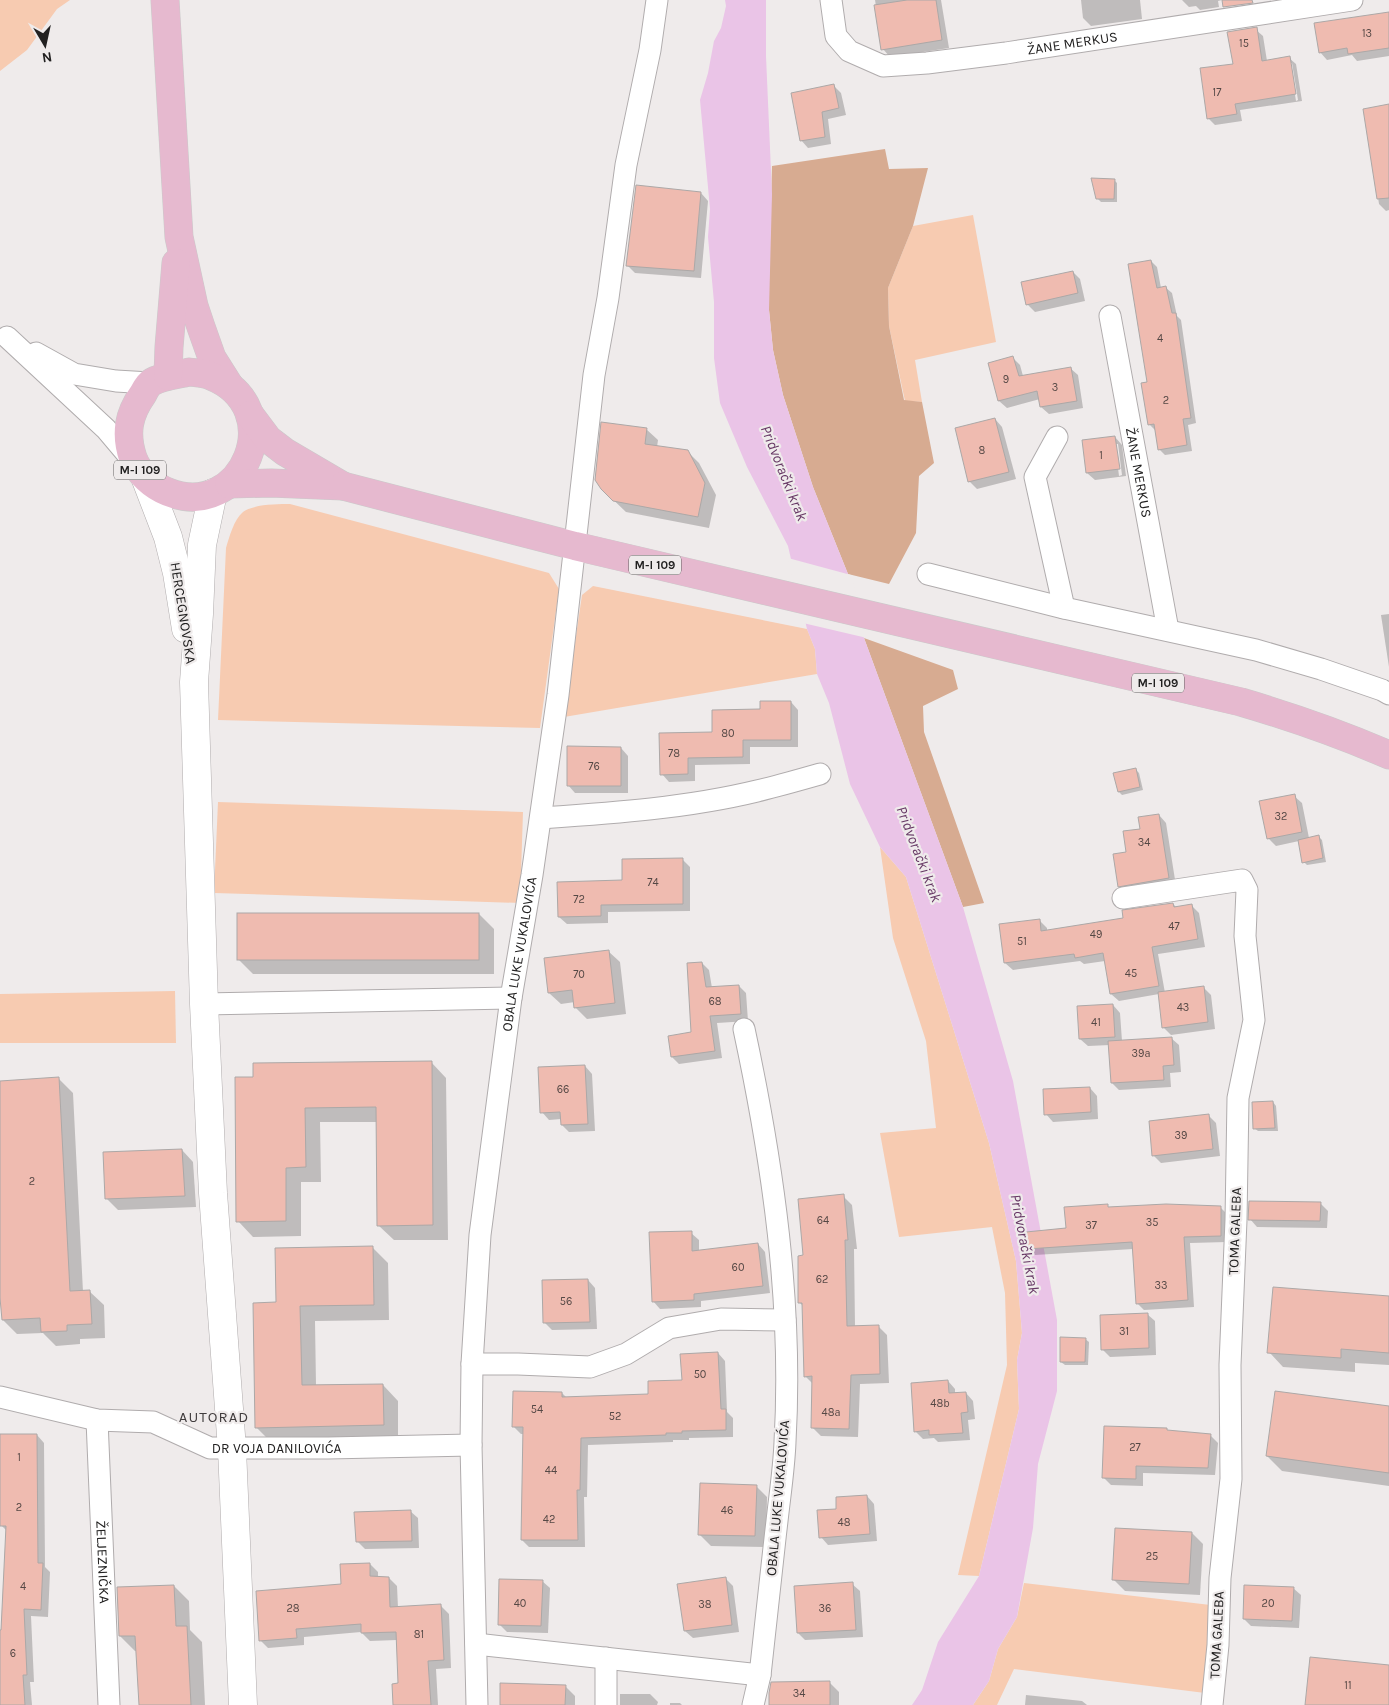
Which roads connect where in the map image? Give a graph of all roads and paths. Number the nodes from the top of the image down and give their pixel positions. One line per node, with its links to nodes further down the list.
1 (165, 0): 5 (main road, M-I 109)
2 (657, 0): 15 (street, OBALA LUKE VUKALOVIĆA)
3 (831, 0): 4 (street, ŽANE MERKUS)
4 (1352, 0)
5 (179, 237): 8 (main road, M-I 109); 9 (main road, M-I 109)
6 (1110, 316): 18 (street, ŽANE MERKUS)
7 (3, 335): 8 (street); 12 (street)
8 (159, 380): 9 (main road, M-I 109); 12 (main road, M-I 109)
9 (229, 385): 10 (main road, M-I 109)
10 (250, 415): 13 (main road, M-I 109); 14 (main road, M-I 109)
11 (1057, 437): 17 (street)
12 (140, 470): 14 (main road, M-I 109); 19 (street, HERCEGNOVSKA)
13 (343, 486): 14 (main road, M-I 109); 15 (main road, M-I 109)
14 (221, 488): 19 (street, HERCEGNOVSKA)
15 (575, 546): 21 (main road, M-I 109); 23 (street, OBALA LUKE VUKALOVIĆA)
16 (928, 574): 17 (street)
17 (1064, 608): 18 (street)
18 (1168, 630): 20 (street)
19 (194, 682): 26 (street)
20 (1389, 694)
21 (1389, 755)
22 (820, 774): 23 (street)
23 (540, 818): 25 (street, OBALA LUKE VUKALOVIĆA)
24 (1123, 898): 42 (street, TOMA GALEBA)
25 (511, 998): 26 (street); 29 (street, OBALA LUKE VUKALOVIĆA)
26 (204, 1004): 33 (street)
27 (744, 1029): 28 (street, OBALA LUKE VUKALOVIĆA)
28 (785, 1320): 29 (street); 36 (street, OBALA LUKE VUKALOVIĆA)
29 (472, 1364): 32 (street, OBALA LUKE VUKALOVIĆA)
30 (0, 1397): 31 (street, DR VOJA DANILOVIĆA)
31 (97, 1420): 33 (street, DR VOJA DANILOVIĆA); 37 (street, ŽELJEZNIČKA)
32 (471, 1445): 33 (street, DR VOJA DANILOVIĆA); 34 (street, OBALA LUKE VUKALOVIĆA)
33 (232, 1449): 38 (street)
34 (476, 1644): 35 (street); 39 (street, OBALA LUKE VUKALOVIĆA)
35 (606, 1658): 36 (street); 40 (street)
36 (760, 1675): 41 (street, OBALA LUKE VUKALOVIĆA)
37 (109, 1705)
38 (243, 1705)
39 (477, 1705)
40 (606, 1705)
41 (753, 1705)
42 (1212, 1705)

